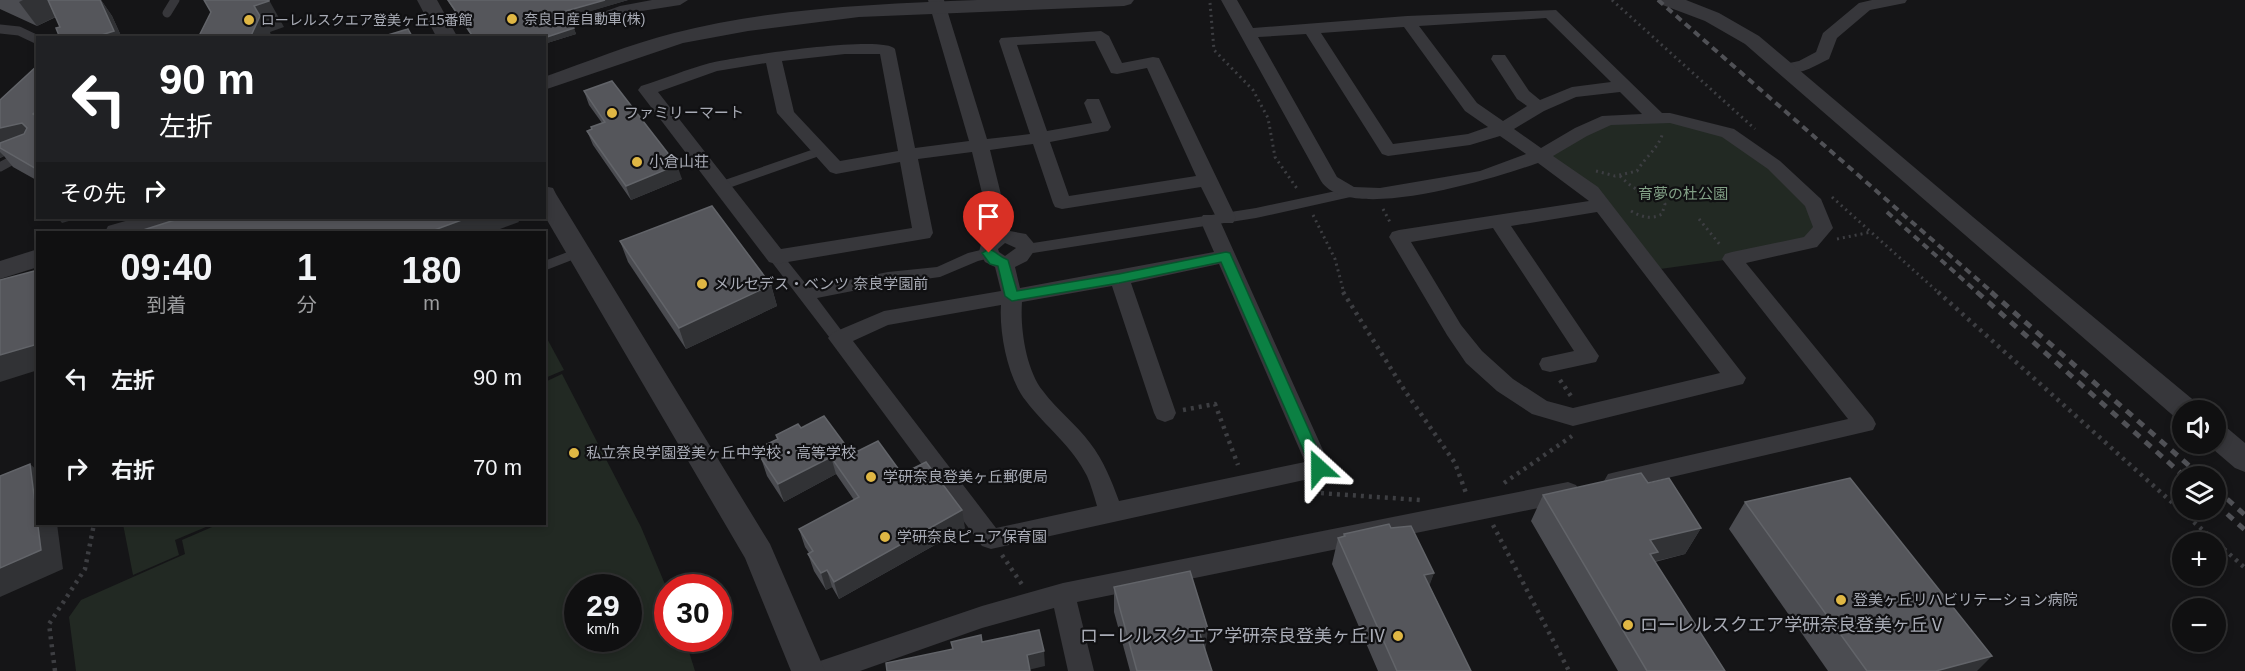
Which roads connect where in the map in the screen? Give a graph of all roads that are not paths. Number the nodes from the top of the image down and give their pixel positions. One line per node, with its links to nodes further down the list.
1 (175, 0): 9 (lane)
2 (427, 0): 15 (street)
3 (680, 0): 10 (street)
4 (1124, 0): 8 (street)
5 (1899, 0): 19 (street)
6 (1220, 2): 14 (street)
7 (1673, 2): 19 (street)
8 (938, 5): 20 (street); 27 (street)
9 (167, 13)
10 (593, 21)
11 (1407, 21): 12 (street); 21 (street); 25 (street)
12 (1310, 28): 14 (street); 25 (street)
13 (0, 29): 16 (lane)
14 (1247, 33): 35 (street)
15 (447, 36)
16 (36, 39)
17 (773, 57): 28 (street); 30 (street); 34 (street)
18 (1498, 59): 23 (street)
19 (1786, 69): 56 (street)
20 (546, 83)
21 (1625, 86): 23 (street); 24 (street)
22 (1093, 103): 26 (street)
23 (1538, 107): 25 (street)
24 (1657, 118): 31 (street); 61 (street)
25 (1502, 129): 31 (street)
26 (1040, 138): 27 (street); 33 (street); 33 (street)
27 (980, 147): 30 (street); 42 (street)
28 (820, 151): 30 (street); 34 (street)
29 (36, 152): 32 (lane)
30 (907, 155): 46 (street)
31 (1542, 155): 35 (street); 37 (street)
32 (0, 167)
33 (1208, 180): 39 (street)
34 (721, 186): 46 (street)
35 (1350, 193): 39 (street)
36 (546, 197): 44 (street)
37 (1601, 205): 40 (street); 40 (street)
38 (159, 219): 41 (street)
39 (1218, 219): 43 (street); 45 (street)
40 (1499, 222): 55 (street)
41 (120, 231)
42 (1002, 236): 43 (street); 47 (street)
43 (1027, 247): 47 (street)
44 (580, 252): 49 (lane); 62 (street)
45 (1226, 256): 51 (street); 60 (street)
46 (776, 258): 52 (street)
47 (996, 258): 52 (street); 53 (street)
48 (36, 259): 50 (street)
49 (546, 265)
50 (0, 270)
51 (1119, 278): 53 (street); 57 (street)
52 (805, 295): 54 (street)
53 (1012, 296): 54 (street); 60 (street)
54 (839, 338): 60 (street)
55 (1550, 364)
56 (2174, 400)
57 (1165, 413)
58 (2226, 444): 59 (street)
59 (2245, 460)
60 (1111, 512)
61 (1063, 594): 63 (street); 64 (street)
62 (808, 671)
63 (826, 671)
64 (1081, 671)

